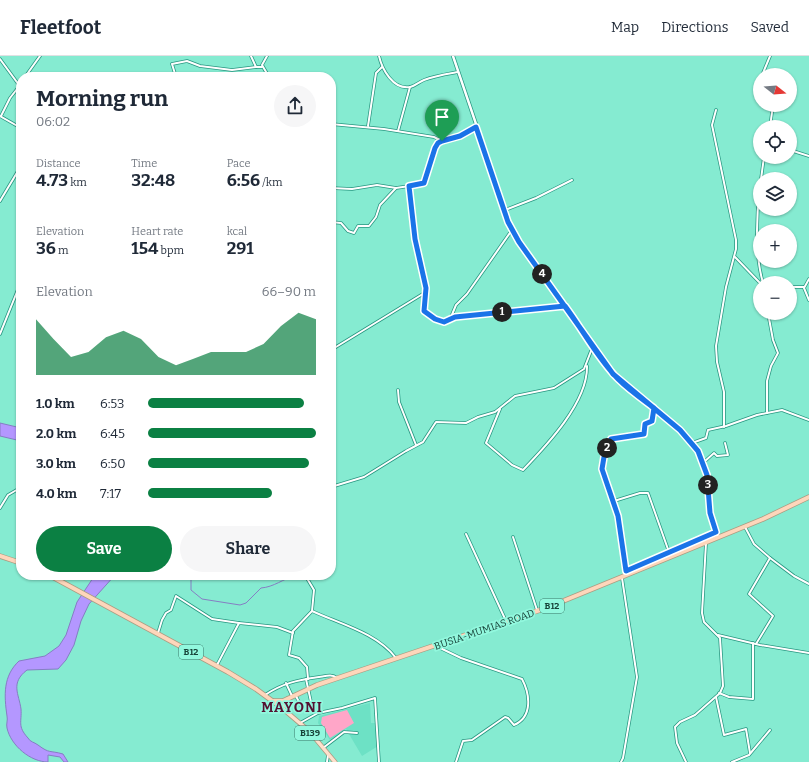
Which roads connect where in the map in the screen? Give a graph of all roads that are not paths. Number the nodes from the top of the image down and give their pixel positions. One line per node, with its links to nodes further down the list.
1 (40, 56): 12 (street)
2 (251, 56): 8 (street)
3 (267, 56): 9 (street)
4 (378, 56): 10 (street)
5 (453, 56): 15 (street)
6 (770, 56): 11 (street)
7 (0, 59): 16 (street)
8 (256, 66): 9 (street); 13 (street)
9 (262, 67): 14 (street)
10 (382, 67): 17 (street); 23 (street)
11 (765, 68)
12 (29, 72)
13 (174, 72)
14 (266, 72)
15 (458, 72): 17 (street); 24 (street)
16 (16, 80)
17 (410, 87): 25 (street)
18 (16, 91): 20 (street)
19 (716, 110): 39 (street)
20 (0, 116): 22 (street)
21 (336, 124): 23 (street)
22 (16, 125)
23 (368, 126): 25 (street)
24 (476, 127): 26 (street); 35 (street)
25 (398, 131): 26 (street)
26 (442, 141): 31 (street)
27 (797, 152): 28 (street)
28 (809, 156)
29 (16, 174): 34 (street)
30 (572, 180): 35 (street)
31 (409, 186): 33 (street); 45 (street)
32 (336, 188): 33 (street)
33 (396, 188): 37 (street)
34 (0, 201)
35 (504, 211): 38 (street)
36 (758, 216): 41 (street)
37 (336, 223)
38 (512, 230): 48 (street); 49 (street)
39 (734, 257): 40 (street); 60 (street)
40 (754, 276)
41 (760, 276)
42 (809, 279): 44 (street)
43 (797, 287): 44 (street)
44 (804, 287): 47 (street)
45 (426, 292): 49 (street); 52 (street)
46 (16, 294): 51 (street)
47 (809, 300)
48 (565, 306): 49 (street); 53 (street)
49 (452, 318)
50 (769, 320): 58 (street)
51 (0, 334)
52 (336, 347)
53 (594, 347): 54 (street); 57 (street)
54 (587, 365): 56 (street); 56 (street)
55 (398, 390): 63 (street)
56 (501, 408): 63 (street)
57 (654, 408): 61 (street); 68 (street)
58 (767, 413): 59 (street); 60 (street)
59 (809, 420)
60 (724, 427): 61 (street)
61 (692, 443): 71 (street)
62 (725, 443): 64 (street)
63 (416, 446): 65 (street)
64 (704, 462)
65 (336, 485)
66 (16, 490): 69 (street)
67 (809, 497): 70 (highway, BUSIA-MUMIAS ROAD / B12)
68 (613, 501): 77 (street); 81 (street)
69 (0, 508)
70 (744, 526): 73 (highway, BUSIA-MUMIAS ROAD / B12); 79 (street)
71 (716, 532): 73 (street); 76 (street)
72 (466, 534): 89 (street)
73 (718, 537): 75 (highway, BUSIA-MUMIAS ROAD / B12)
74 (513, 538): 87 (street)
75 (706, 542): 76 (highway, BUSIA-MUMIAS ROAD / B12); 92 (street)
76 (689, 546): 77 (street); 81 (highway, BUSIA-MUMIAS ROAD / B12)
77 (669, 552): 81 (street)
78 (0, 556): 80 (highway)
79 (770, 558): 85 (street); 93 (street)
80 (16, 562)
81 (626, 573): 82 (highway, BUSIA-MUMIAS ROAD / B12)
82 (622, 577): 87 (highway, BUSIA-MUMIAS ROAD / B12); 119 (street)
83 (59, 580): 91 (highway, B12)
84 (308, 580): 86 (street)
85 (809, 584)
86 (312, 611): 90 (street); 96 (street)
87 (538, 611): 89 (highway, BUSIA-MUMIAS ROAD / B12)
88 (239, 622): 90 (street); 91 (street); 97 (street)
89 (506, 622): 94 (highway, BUSIA-MUMIAS ROAD / B12)
90 (292, 633): 99 (street)
91 (158, 634): 97 (highway, B12)
92 (717, 634): 93 (street); 102 (street)
93 (755, 643): 95 (street); 102 (street)
94 (436, 645): 96 (highway, BUSIA-MUMIAS ROAD / B12); 118 (street)
95 (809, 652)
96 (396, 658): 98 (highway, BUSIA-MUMIAS ROAD / B12)
97 (217, 666): 103 (highway, B12)
98 (338, 678): 99 (street); 101 (highway, BUSIA-MUMIAS ROAD / B12)
99 (307, 679): 100 (street); 101 (street)
100 (286, 683): 103 (street); 104 (street)
101 (308, 689): 104 (highway, BUSIA-MUMIAS ROAD / B12); 104 (street)
102 (719, 693): 105 (street)
103 (265, 695): 106 (highway, B12)
104 (292, 696): 107 (highway, BUSIA-MUMIAS ROAD / B12); 108 (highway)
105 (716, 697): 113 (street); 120 (street)
106 (273, 701): 107 (highway, BUSIA-MUMIAS ROAD / B12); 108 (highway, B12)
107 (283, 701): 108 (highway, BUSIA-MUMIAS ROAD / B12)
108 (281, 707): 109 (main road, B139)
109 (300, 723): 112 (main road, B139); 117 (street)
110 (770, 730): 113 (street)
111 (357, 733): 112 (street)
112 (323, 748): 114 (main road, B139)
113 (750, 753): 121 (street)
114 (328, 754): 115 (street); 116 (main road, B139)
115 (327, 762)
116 (335, 762)
117 (379, 762)
118 (456, 762)
119 (621, 762)
120 (686, 762)
121 (732, 762)

